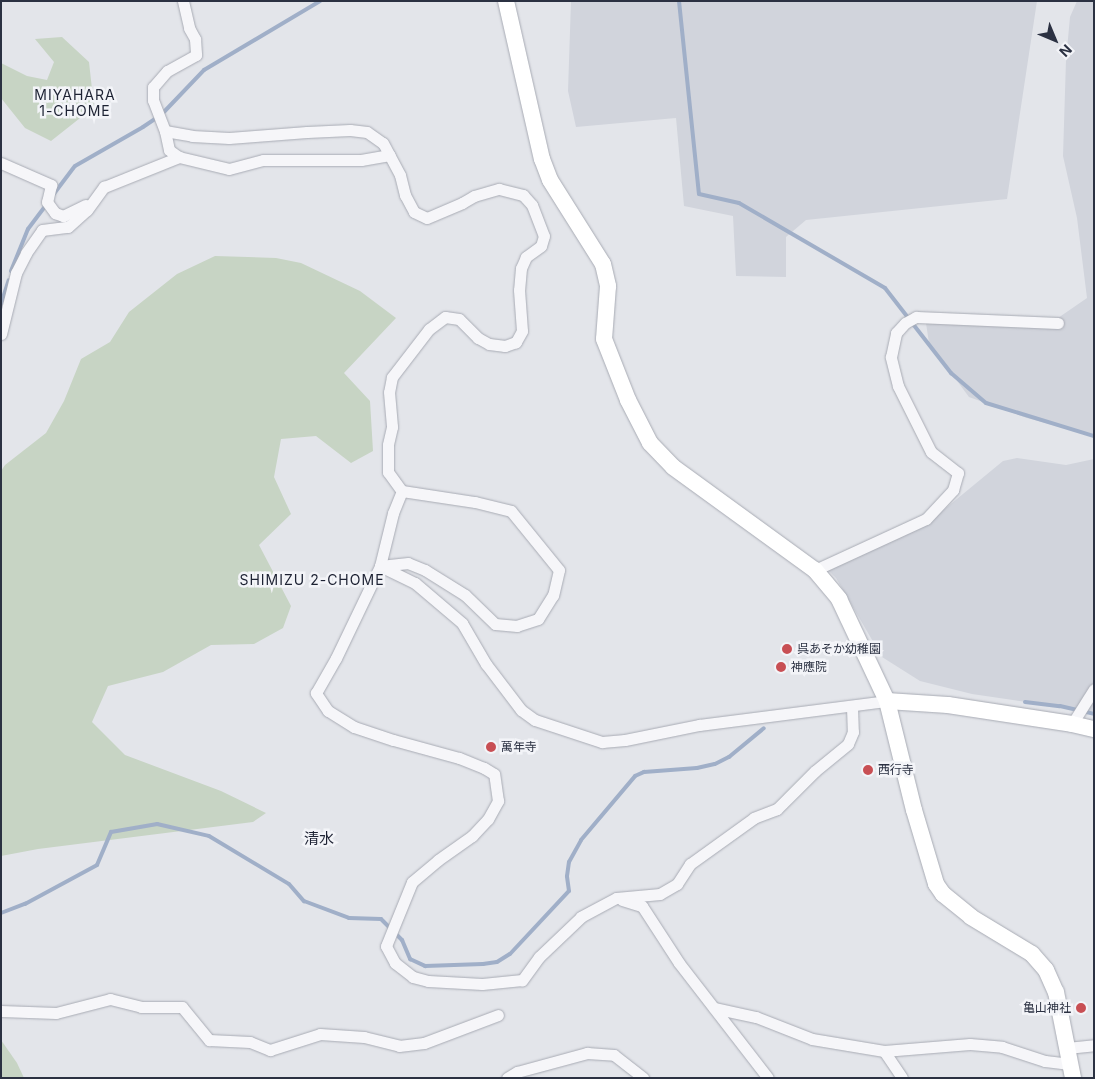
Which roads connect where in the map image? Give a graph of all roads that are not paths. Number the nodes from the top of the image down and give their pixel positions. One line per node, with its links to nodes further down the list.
1 (184, 1): 3 (street)
2 (506, 1): 12 (street)
3 (165, 132): 4 (street); 5 (street)
4 (390, 155): 5 (street); 10 (street)
5 (179, 157): 7 (street)
6 (1, 163): 7 (street)
7 (90, 203): 9 (street)
8 (1058, 323): 12 (street)
9 (1, 334)
10 (402, 491): 11 (street); 11 (street)
11 (380, 566): 15 (street); 18 (street)
12 (815, 570): 14 (street)
13 (1094, 689): 16 (street)
14 (887, 701): 15 (street); 16 (street); 23 (street)
15 (852, 707): 18 (street)
16 (1072, 724): 17 (street)
17 (1094, 730)
18 (616, 898): 19 (street)
19 (714, 1008): 24 (street); 28 (street)
20 (1, 1011): 21 (street)
21 (498, 1015)
22 (1094, 1045): 23 (street)
23 (1067, 1048): 25 (street)
24 (884, 1051): 25 (street); 29 (street)
25 (1071, 1071)
26 (507, 1078): 27 (street)
27 (643, 1078)
28 (768, 1078)
29 (902, 1078)

